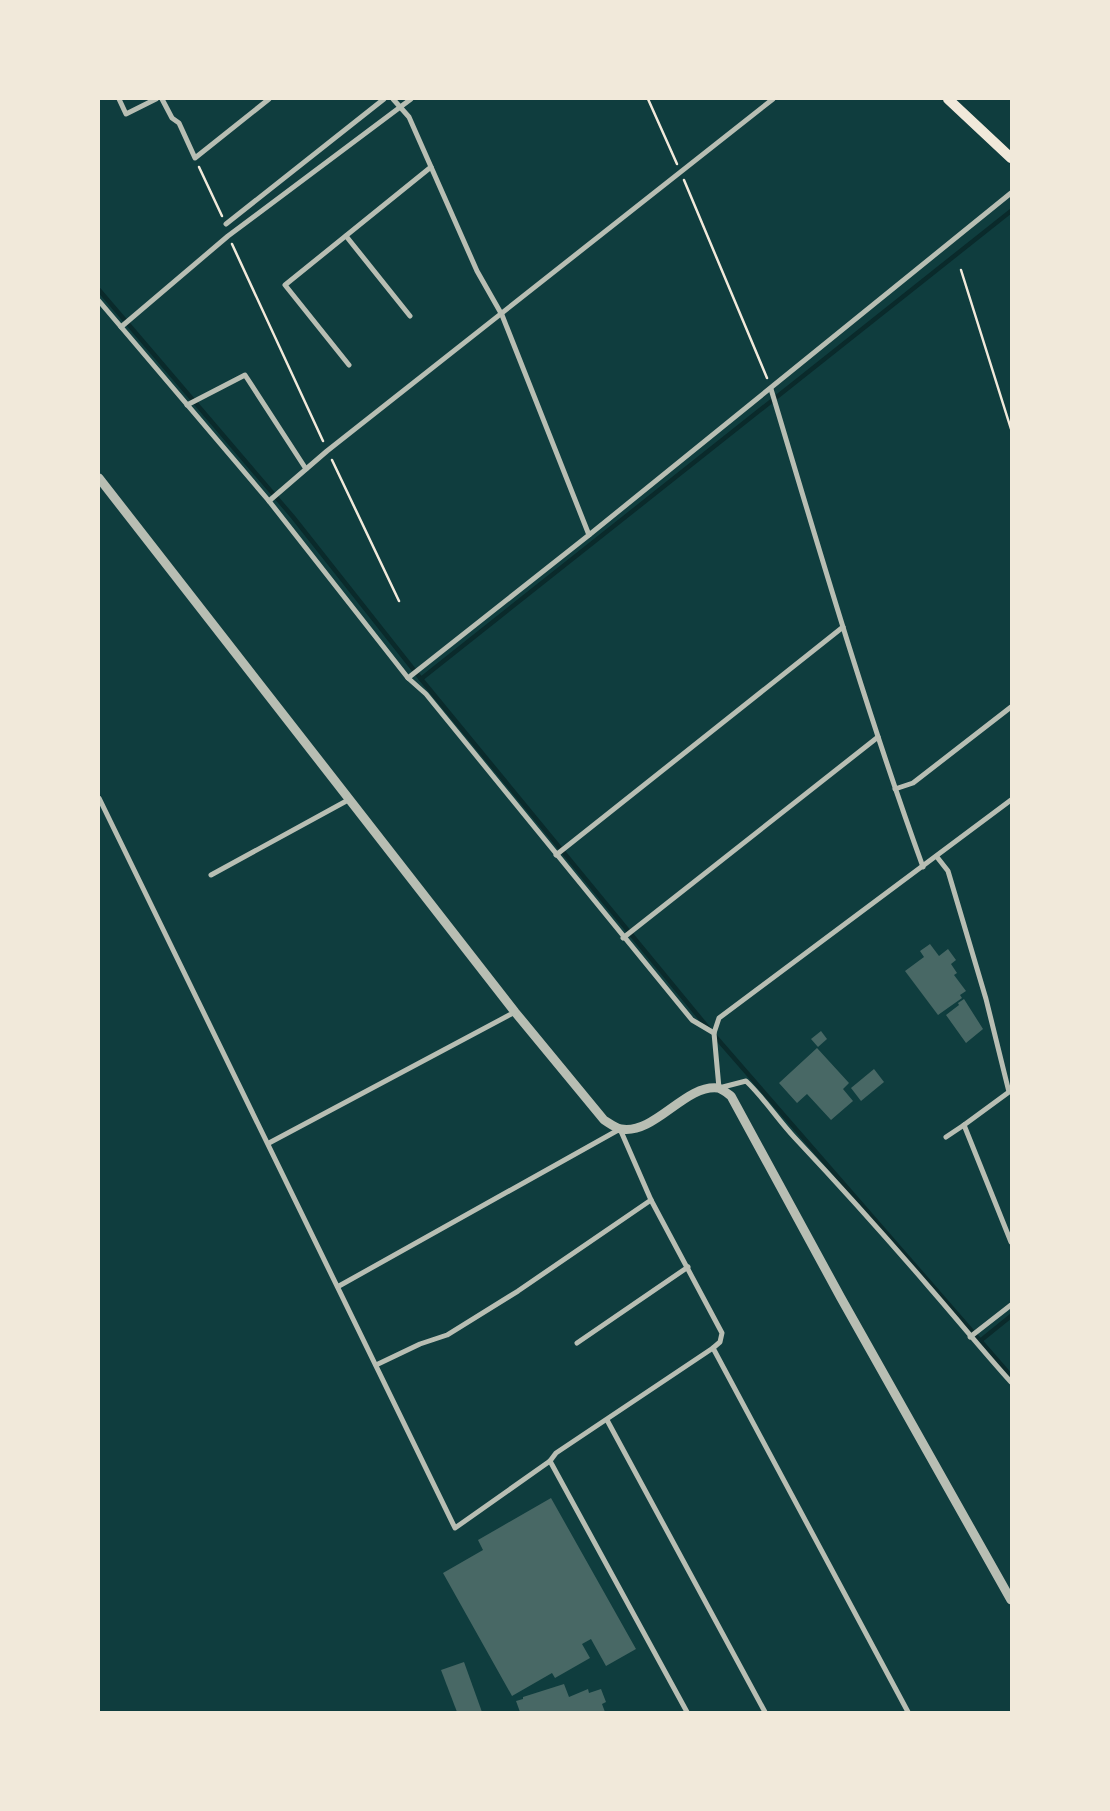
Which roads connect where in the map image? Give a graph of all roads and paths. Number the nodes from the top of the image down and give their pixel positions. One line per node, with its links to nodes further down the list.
1 (119, 99): 2 (street)
2 (156, 99)
3 (162, 99): 12 (street)
4 (269, 99): 12 (street)
5 (384, 99): 17 (street)
6 (394, 99): 11 (street)
7 (411, 99): 11 (street)
8 (648, 99): 15 (path)
9 (773, 99): 15 (street)
10 (948, 99): 13 (main road)
11 (400, 108): 14 (street); 18 (street)
12 (195, 158): 17 (path)
13 (1011, 158)
14 (431, 167): 19 (street); 22 (street)
15 (680, 171): 22 (street); 26 (path)
16 (1011, 192): 26 (street)
17 (226, 224)
18 (228, 236): 24 (street); 29 (path)
19 (346, 236): 23 (street); 25 (street)
20 (961, 270): 28 (path)
21 (99, 301): 24 (street)
22 (502, 315): 29 (street); 33 (street)
23 (410, 316)
24 (121, 327): 27 (street)
25 (349, 365)
26 (771, 389): 33 (street); 35 (street)
27 (187, 406): 30 (street); 32 (street)
28 (1011, 430)
29 (327, 451): 30 (street); 34 (path)
30 (306, 469): 32 (street)
31 (99, 478): 41 (street)
32 (269, 501): 36 (street)
33 (589, 535): 36 (street)
34 (399, 601)
35 (843, 628): 38 (street); 43 (street)
36 (408, 678): 43 (street)
37 (1011, 707): 39 (street)
38 (878, 737): 39 (street); 47 (street)
39 (895, 789): 45 (street)
40 (99, 798): 56 (street)
41 (350, 799): 46 (street); 48 (street)
42 (1011, 800): 44 (street)
43 (556, 855): 47 (street)
44 (938, 857): 45 (street); 51 (street)
45 (924, 867): 49 (street)
46 (211, 875)
47 (623, 938): 49 (street)
48 (515, 1012): 54 (street); 56 (street)
49 (714, 1033): 50 (street)
50 (720, 1088): 54 (street); 62 (street); 69 (street)
51 (1010, 1093): 52 (street); 53 (street)
52 (1011, 1100)
53 (964, 1125): 55 (street); 58 (street)
54 (620, 1129): 57 (street); 60 (street)
55 (946, 1137)
56 (269, 1143): 60 (street)
57 (651, 1200): 59 (street); 65 (street)
58 (1011, 1242)
59 (688, 1267): 63 (street); 64 (street)
60 (339, 1286): 65 (street)
61 (1011, 1305): 62 (street)
62 (970, 1337): 66 (street)
63 (577, 1343)
64 (713, 1348): 67 (street); 72 (street)
65 (376, 1365): 68 (street)
66 (1011, 1382)
67 (606, 1420): 68 (street); 71 (street)
68 (550, 1461): 70 (street)
69 (1011, 1600)
70 (687, 1712)
71 (764, 1712)
72 (908, 1712)

